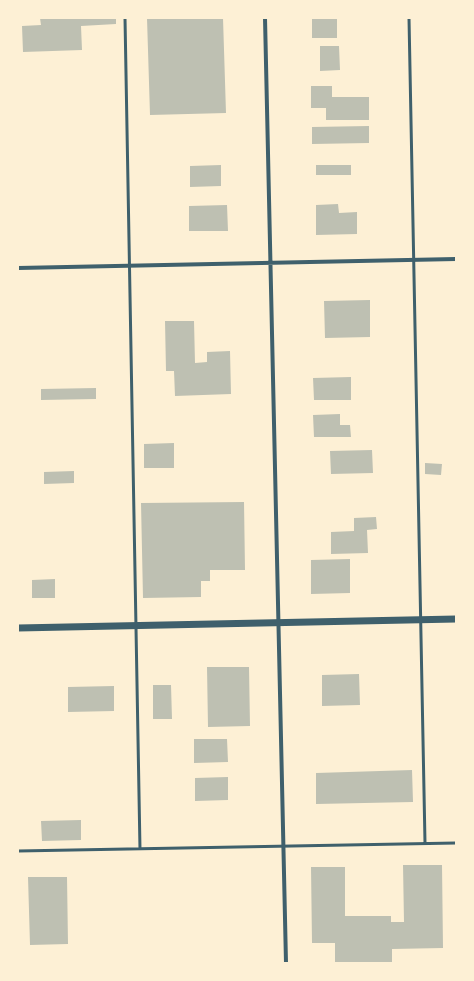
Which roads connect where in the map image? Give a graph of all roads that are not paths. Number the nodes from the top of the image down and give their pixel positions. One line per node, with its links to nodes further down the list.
1 (126, 18): 7 (lane)
2 (265, 18): 6 (street)
3 (408, 18): 5 (lane)
4 (456, 259): 5 (street)
5 (413, 260): 6 (street); 10 (lane)
6 (271, 263): 7 (street); 11 (street)
7 (129, 266): 8 (street); 12 (lane)
8 (18, 268)
9 (456, 619): 10 (street)
10 (422, 620): 11 (street); 14 (lane)
11 (279, 622): 12 (street); 16 (street)
12 (136, 626): 13 (street); 17 (lane)
13 (18, 628)
14 (425, 843): 15 (lane); 16 (lane)
15 (456, 843)
16 (284, 847): 17 (lane); 19 (street)
17 (140, 849): 18 (lane)
18 (18, 851)
19 (286, 963)

